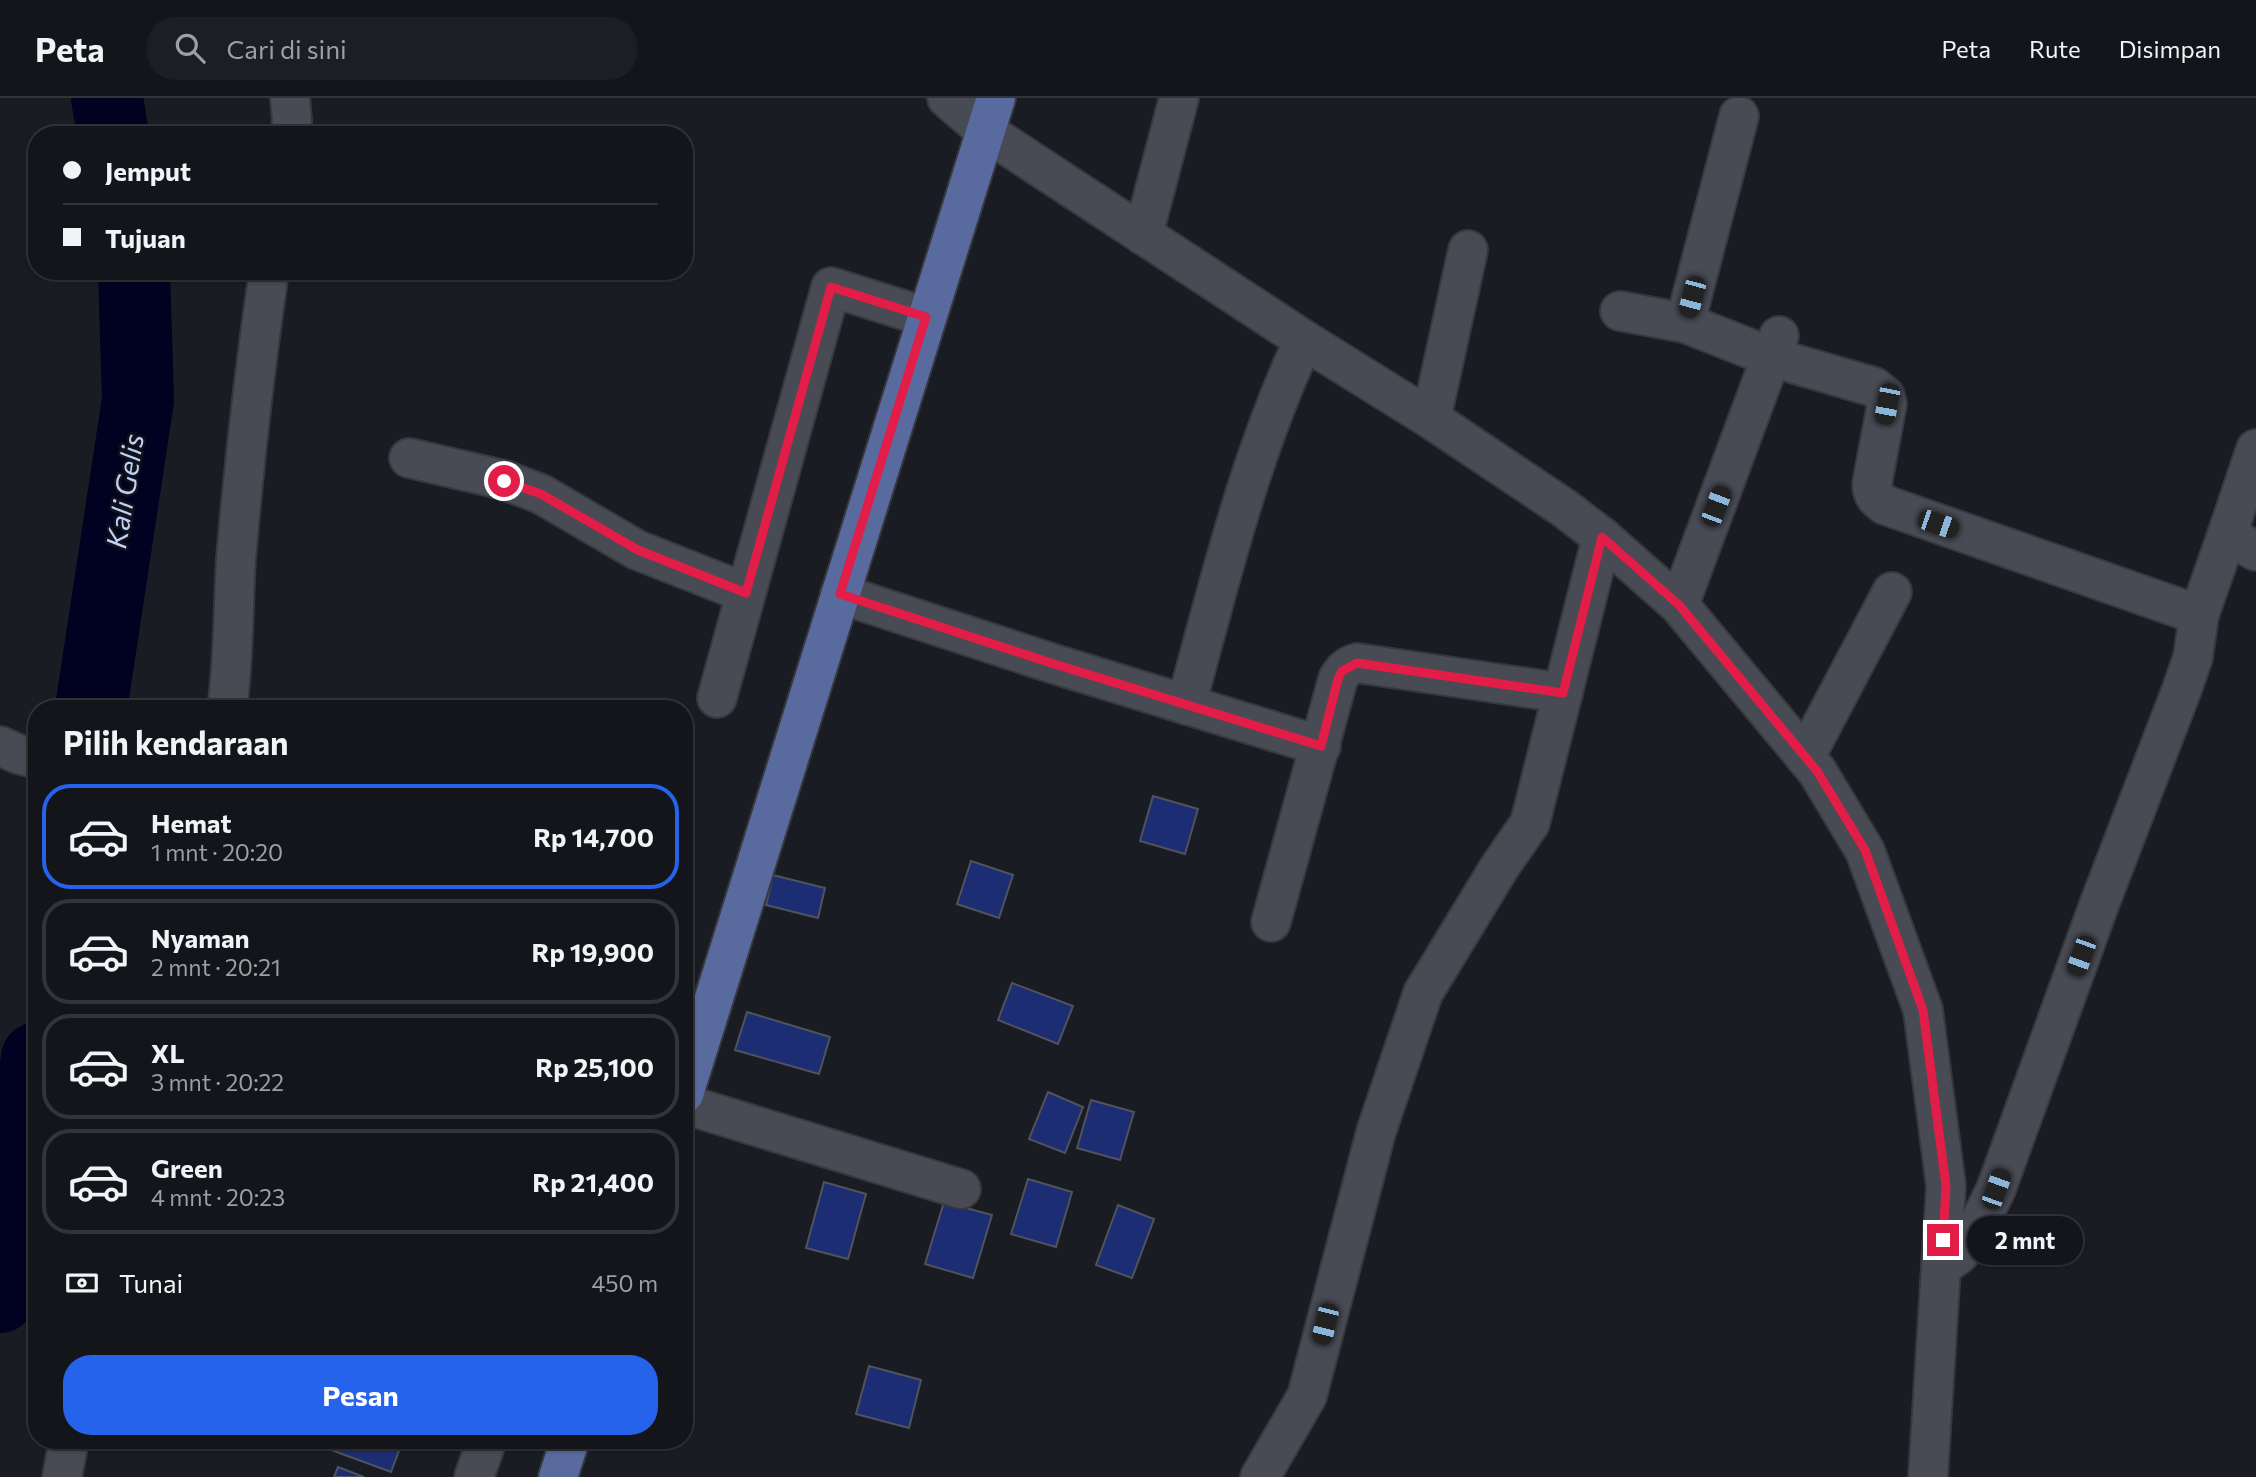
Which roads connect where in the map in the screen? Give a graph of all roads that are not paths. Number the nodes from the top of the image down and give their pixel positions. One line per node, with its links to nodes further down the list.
1 (290, 98): 6 (street)
2 (947, 98): 4 (street)
3 (1179, 98): 7 (street)
4 (990, 115): 7 (street); 11 (main road)
5 (1739, 116): 12 (street)
6 (291, 126)
7 (1143, 235): 13 (street)
8 (1468, 250): 15 (street)
9 (268, 280): 27 (street)
10 (1620, 311): 12 (street)
11 (926, 317): 21 (street); 22 (main road)
12 (1685, 323): 14 (street)
13 (1304, 340): 15 (street); 28 (street)
14 (1775, 347): 23 (street); 24 (street)
15 (1431, 419): 18 (street)
16 (2256, 449): 19 (street)
17 (410, 458): 21 (street)
18 (1602, 537): 23 (street); 25 (street)
19 (2242, 543): 24 (street)
20 (1892, 592): 30 (street)
21 (746, 593): 26 (street)
22 (840, 594): 28 (street); 32 (main road)
23 (1679, 605): 30 (street)
24 (2199, 615): 35 (street)
25 (1563, 693): 29 (street); 42 (street)
26 (717, 698)
27 (228, 700)
28 (1186, 705): 29 (street)
29 (1321, 746): 31 (street)
30 (1805, 757): 35 (street)
31 (1271, 922)
32 (693, 1065)
33 (693, 1107): 34 (street)
34 (961, 1189)
35 (1941, 1267): 43 (street)
36 (67, 1449): 39 (street)
37 (484, 1449): 40 (street)
38 (567, 1449): 41 (main road)
39 (62, 1477)
40 (474, 1477)
41 (558, 1477)
42 (1260, 1477)
43 (1928, 1477)

